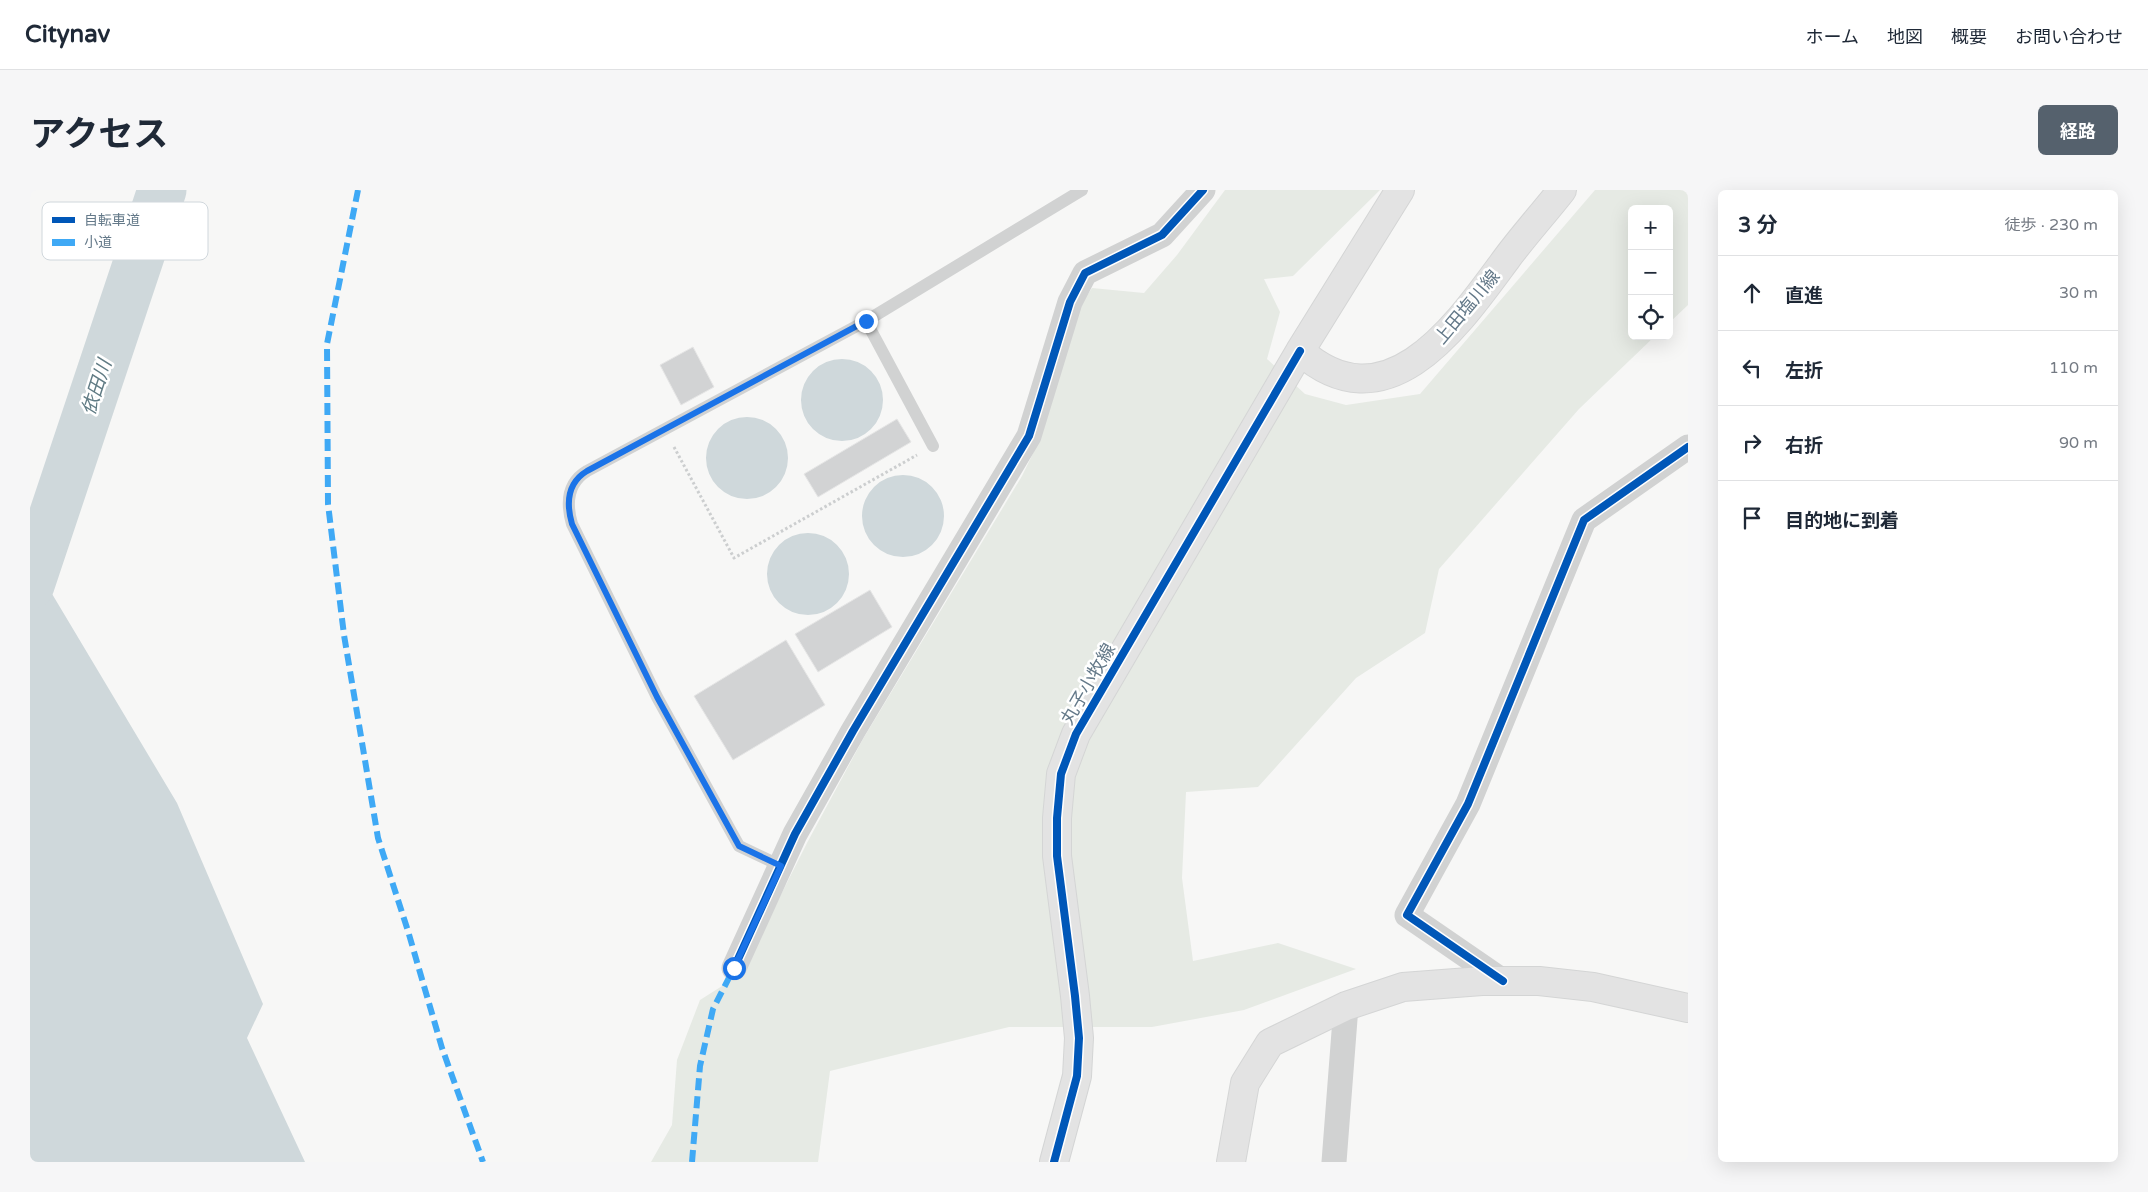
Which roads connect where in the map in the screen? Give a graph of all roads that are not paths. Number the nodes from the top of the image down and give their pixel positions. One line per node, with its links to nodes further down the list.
1 (1082, 190): 5 (lane)
2 (1203, 190): 9 (street)
3 (1400, 190): 6 (street)
4 (1562, 190): 6 (street, 上田塩川線)
5 (866, 321): 7 (lane); 9 (lane)
6 (1300, 351): 14 (street, 丸子小牧線)
7 (933, 446)
8 (1688, 447): 11 (street)
9 (781, 866): 10 (street)
10 (734, 968)
11 (1503, 981): 12 (street); 13 (street)
12 (1346, 1006): 15 (street); 16 (street)
13 (1688, 1008)
14 (1054, 1162)
15 (1231, 1162)
16 (1334, 1162)

